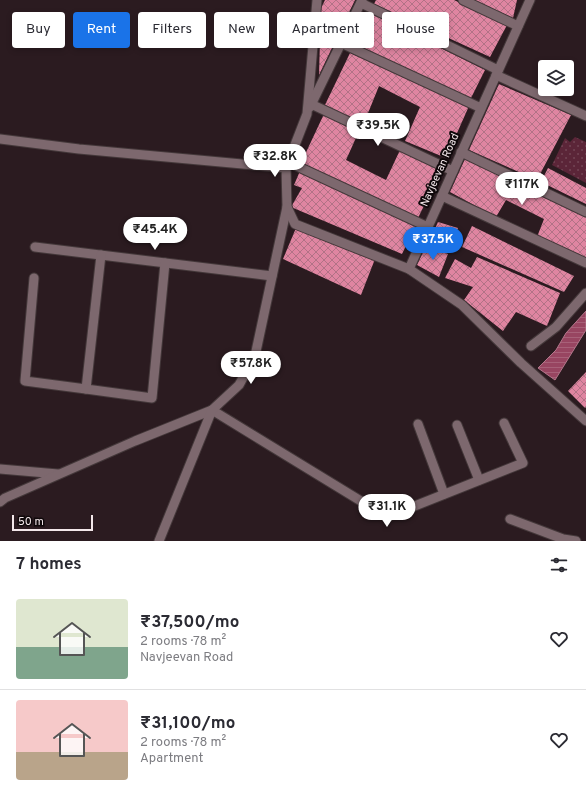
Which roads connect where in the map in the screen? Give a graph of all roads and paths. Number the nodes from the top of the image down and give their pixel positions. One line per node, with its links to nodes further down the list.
1 (317, 0): 12 (street)
2 (464, 0): 6 (street)
3 (530, 0): 6 (street, Navjeevan Road)
4 (361, 1): 5 (street); 9 (street)
5 (356, 12)
6 (518, 26): 9 (street, Navjeevan Road)
7 (339, 48): 10 (street)
8 (352, 48): 11 (street)
9 (497, 72): 11 (street, Navjeevan Road); 13 (street)
10 (311, 104): 12 (street); 17 (street)
11 (481, 108): 15 (street, Navjeevan Road)
12 (307, 114): 16 (street)
13 (586, 116)
14 (0, 139): 16 (street)
15 (461, 152): 17 (street, Navjeevan Road); 20 (street)
16 (287, 165): 19 (street); 21 (street)
17 (453, 171): 18 (street, Navjeevan Road)
18 (442, 196): 21 (street, Navjeevan Road); 25 (street)
19 (287, 207): 26 (street); 27 (street)
20 (586, 212)
21 (428, 227): 26 (street, Navjeevan Road)
22 (35, 247): 23 (street)
23 (101, 255): 24 (street); 31 (street)
24 (165, 263): 27 (street); 31 (street)
25 (586, 263)
26 (409, 269): 33 (street)
27 (272, 276): 32 (street)
28 (34, 278): 31 (street)
29 (586, 293): 30 (street)
30 (531, 346)
31 (86, 389)
32 (212, 410): 38 (street); 40 (street); 44 (street)
33 (585, 418)
34 (504, 423): 39 (street)
35 (418, 424): 40 (street)
36 (457, 425): 39 (street)
37 (0, 469): 38 (street)
38 (60, 474): 41 (street)
39 (479, 480): 40 (street)
40 (444, 494)
41 (0, 502)
42 (510, 519): 43 (street)
43 (559, 539): 45 (street)
44 (159, 541)
45 (576, 541)

